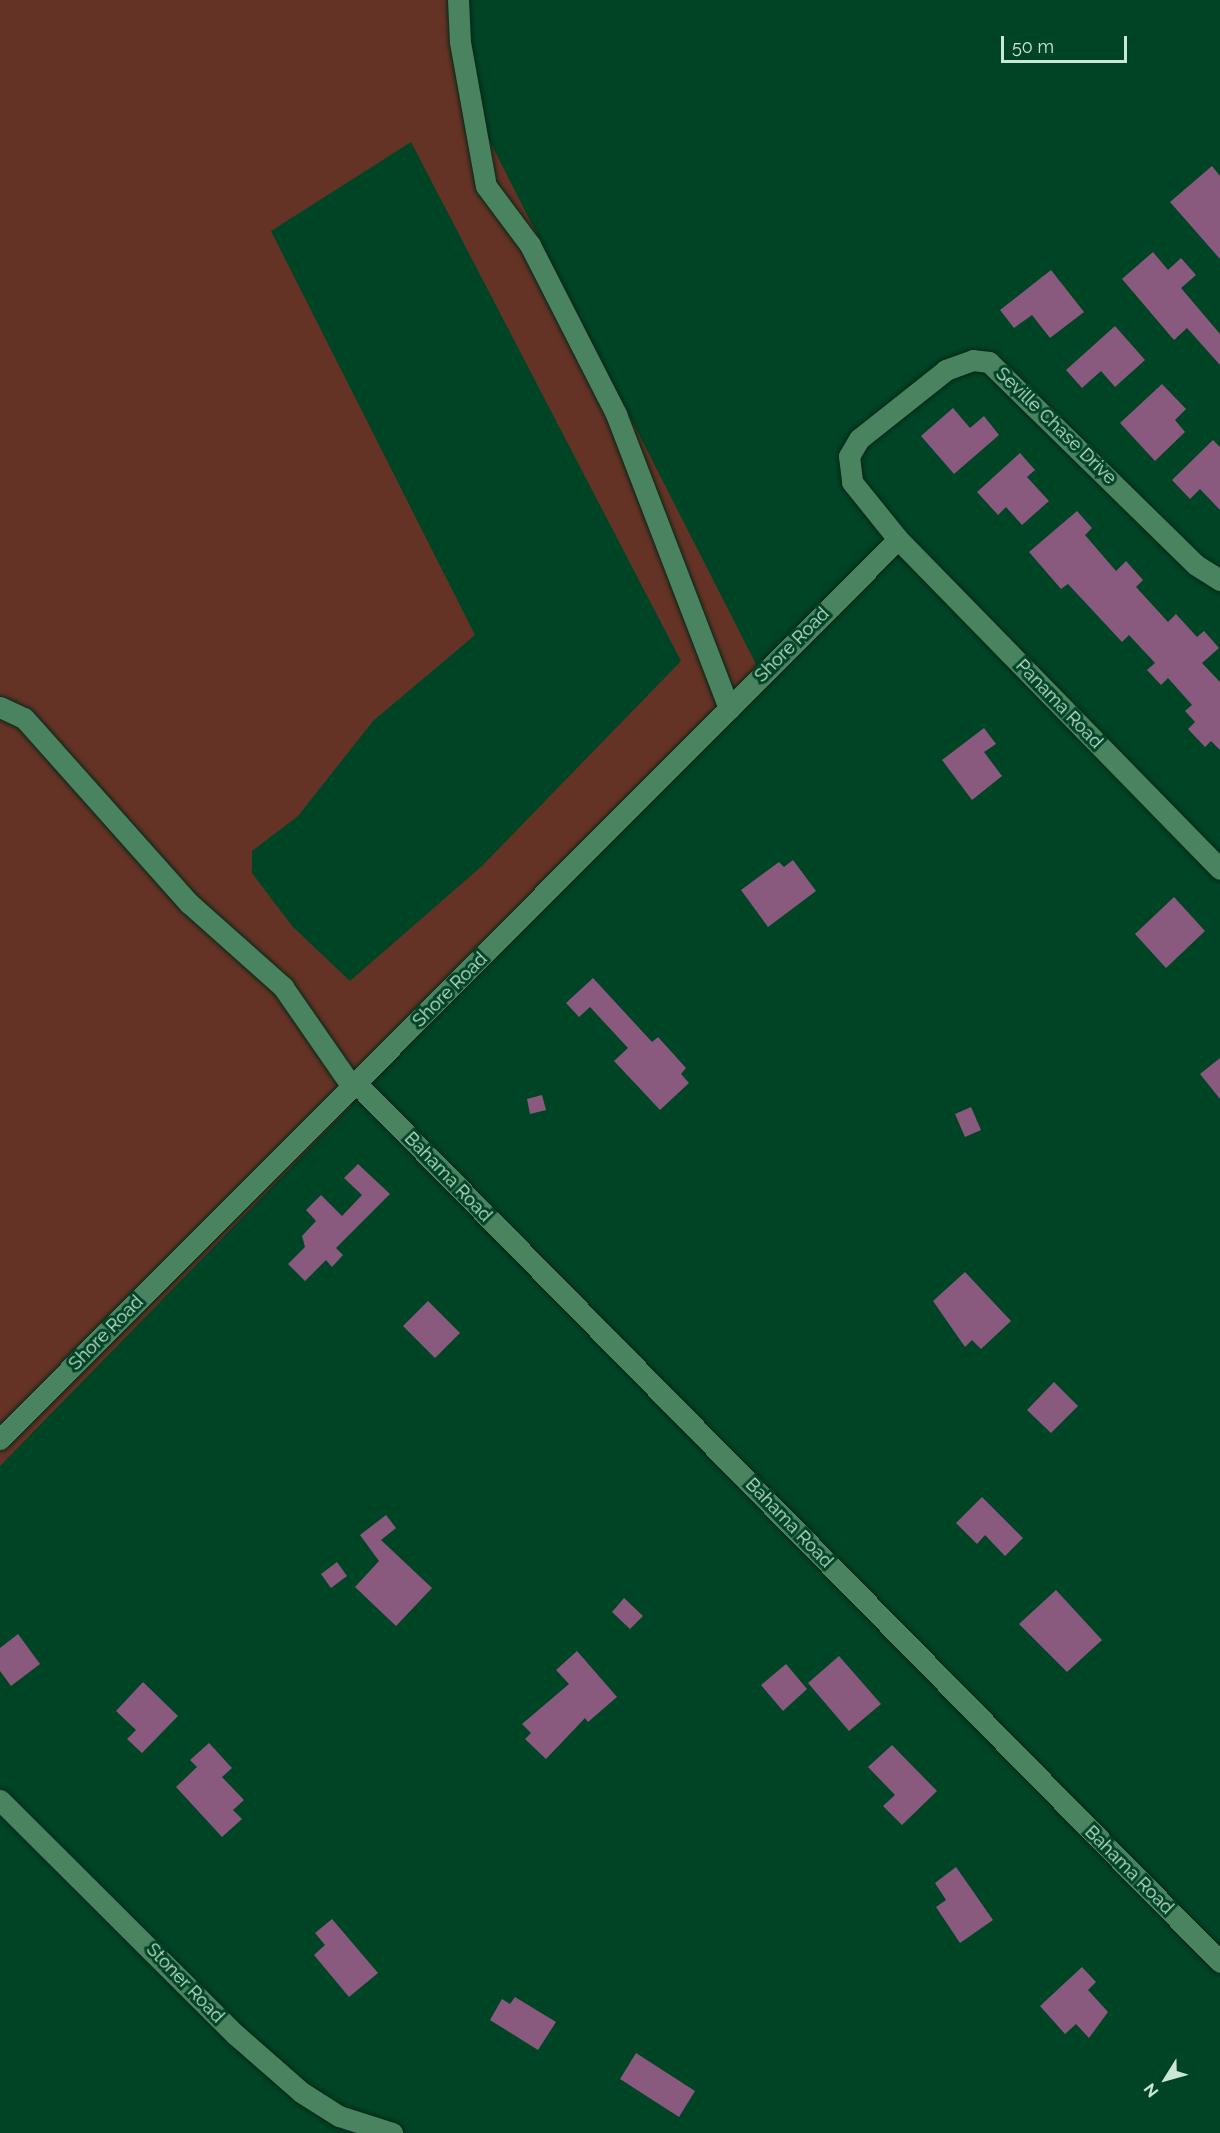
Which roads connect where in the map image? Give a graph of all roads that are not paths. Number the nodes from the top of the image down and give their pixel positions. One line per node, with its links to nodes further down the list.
1 (458, 0): 5 (street)
2 (898, 539): 3 (street, Seville Chase Drive); 5 (street, Shore Road); 6 (street, Panama Road)
3 (1220, 580)
4 (0, 707): 7 (street, Bahama Road)
5 (729, 709): 7 (street, Shore Road)
6 (1220, 869)
7 (355, 1086): 8 (street, Shore Road); 10 (street, Bahama Road)
8 (0, 1438)
9 (0, 1800): 11 (street, Stoner Road)
10 (1220, 1962)
11 (392, 2133)

